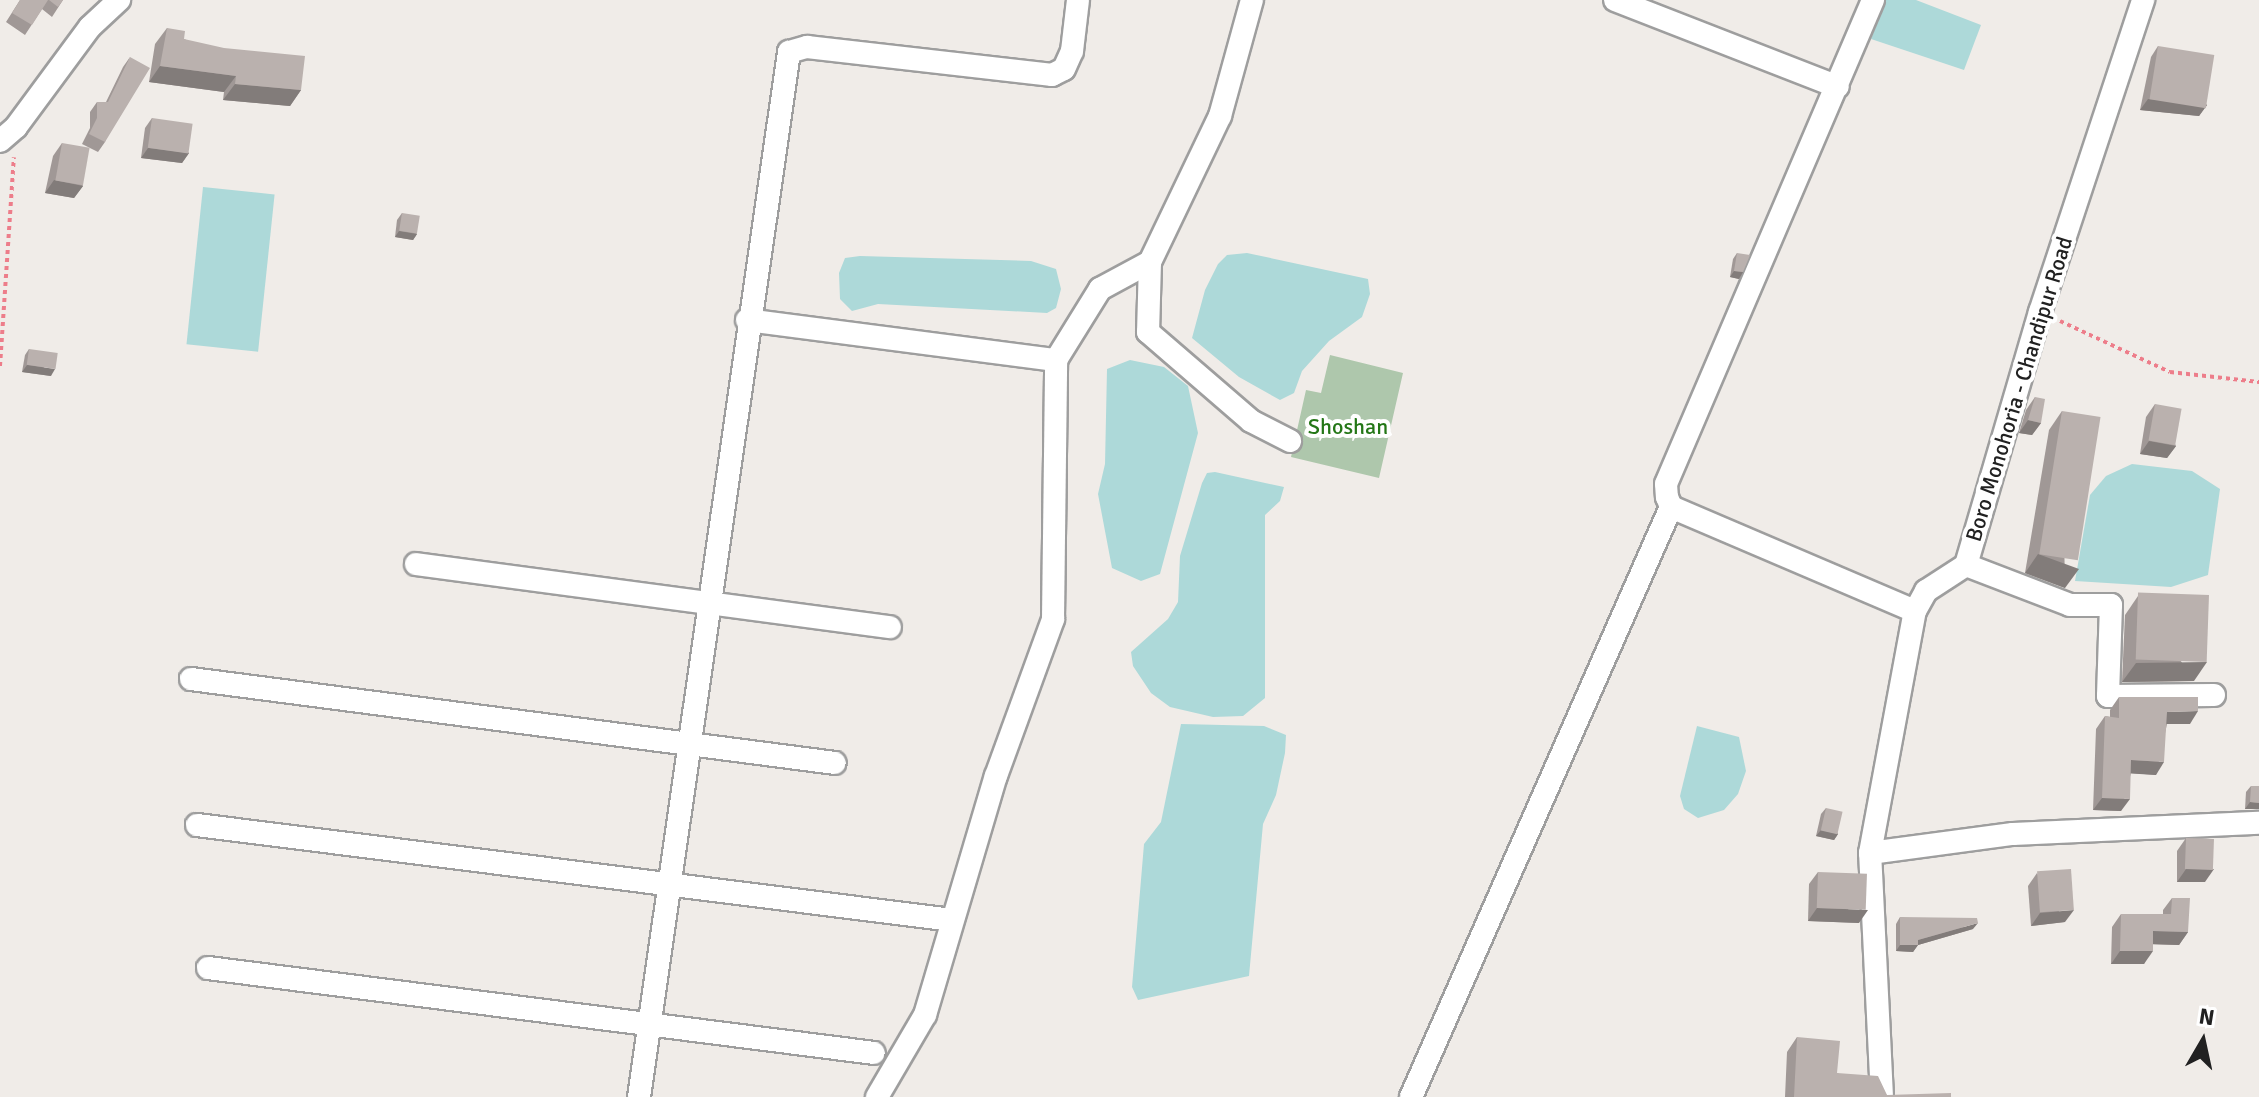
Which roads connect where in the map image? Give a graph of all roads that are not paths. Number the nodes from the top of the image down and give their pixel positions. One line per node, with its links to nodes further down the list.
1 (119, 0): 8 (street)
2 (1078, 0): 10 (street)
3 (1252, 0): 9 (street)
4 (1615, 0): 7 (street)
5 (1873, 0): 7 (street)
6 (2143, 0): 15 (street, Boro Monohoria - Chandipur Road)
7 (1838, 87): 13 (street)
8 (8, 134)
9 (1150, 262): 11 (street); 12 (street)
10 (747, 320): 11 (street); 16 (street)
11 (1056, 360): 27 (street)
12 (1290, 441)
13 (1671, 507): 17 (street); 33 (street)
14 (416, 564): 16 (street)
15 (1966, 565): 17 (street, Boro Monohoria - Chandipur Road); 20 (street)
16 (708, 603): 18 (street); 21 (street)
17 (1915, 611): 25 (street)
18 (890, 627)
19 (191, 679): 21 (street)
20 (2214, 695)
21 (689, 745): 22 (street); 26 (street)
22 (835, 763)
23 (2259, 823): 25 (street)
24 (197, 825): 26 (street)
25 (1870, 853): 34 (street)
26 (669, 885): 27 (street); 29 (street)
27 (952, 920): 32 (street)
28 (208, 968): 29 (street)
29 (648, 1027): 30 (street); 31 (street)
30 (874, 1053)
31 (639, 1097)
32 (877, 1097)
33 (1411, 1097)
34 (1882, 1097)

